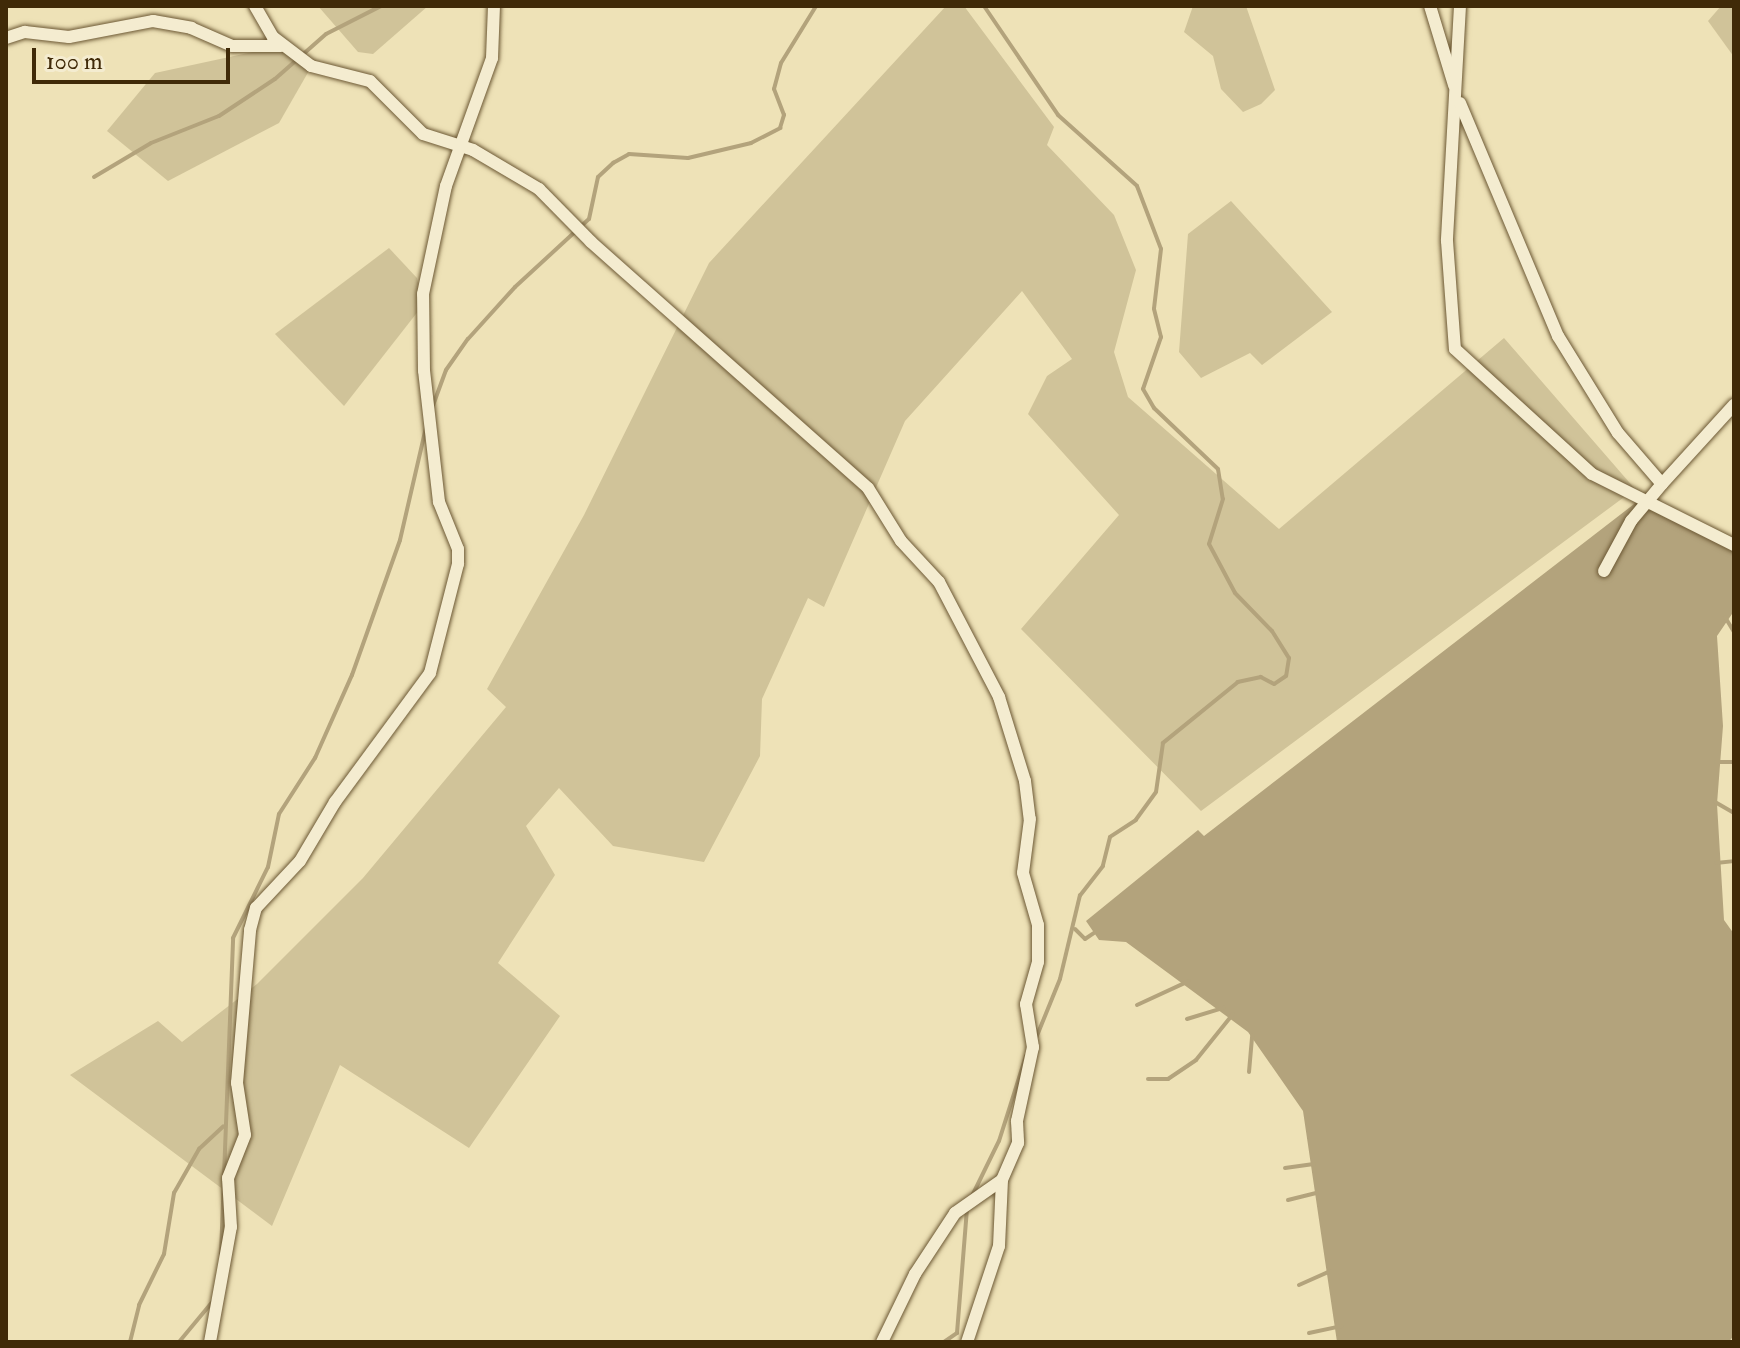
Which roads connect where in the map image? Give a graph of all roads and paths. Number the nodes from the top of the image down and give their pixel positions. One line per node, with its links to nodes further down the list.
1 (255, 6): 6 (street)
2 (494, 6): 8 (street)
3 (1430, 6): 7 (street)
4 (1460, 6): 7 (street)
5 (6, 38): 6 (street)
6 (281, 46): 8 (street)
7 (1458, 97): 10 (street); 11 (street)
8 (460, 146): 14 (street); 15 (street)
9 (1734, 405): 10 (street)
10 (1662, 484): 11 (street)
11 (1647, 501): 12 (street); 13 (street)
12 (1734, 545)
13 (1604, 571)
14 (1002, 1180): 16 (street); 17 (street)
15 (210, 1342)
16 (882, 1342)
17 (967, 1342)

